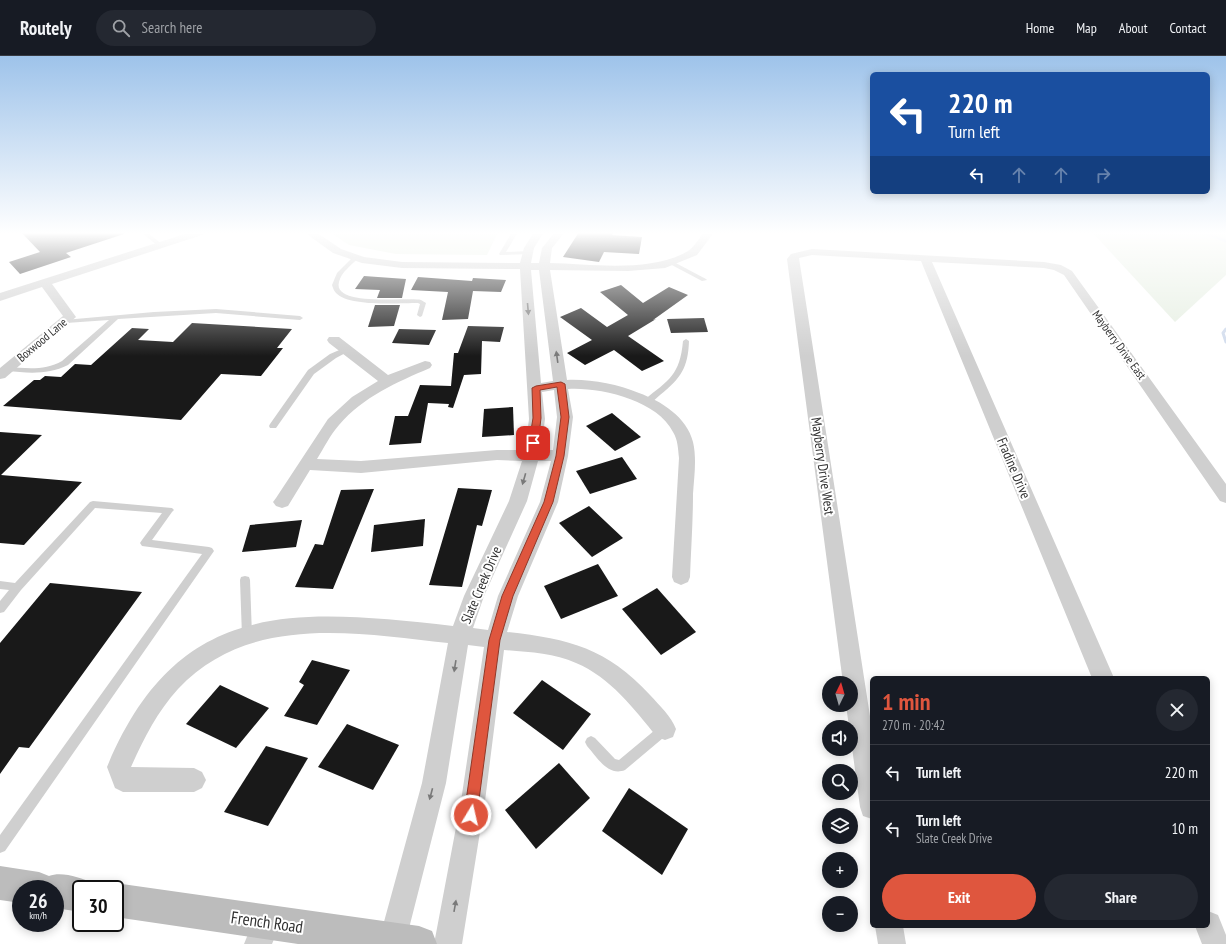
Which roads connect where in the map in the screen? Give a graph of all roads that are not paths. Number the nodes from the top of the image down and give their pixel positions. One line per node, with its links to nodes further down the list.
1 (74, 273): 10 (street)
2 (342, 273): 12 (lane)
3 (527, 273): 23 (street, Slate Creek Drive, one-way to 23)
4 (545, 273): 22 (street, Slate Creek Drive, one-way to 4)
5 (692, 273): 9 (lane)
6 (794, 273): 43 (street, Mayberry Drive West)
7 (932, 273): 39 (street, Fradine Drive)
8 (1068, 273): 29 (street, Mayberry Drive East)
9 (704, 280)
10 (45, 283): 11 (street); 15 (street, Boxwood Lane)
11 (1, 296)
12 (420, 315)
13 (116, 317): 14 (lane); 15 (lane); 20 (lane)
14 (300, 318)
15 (66, 321): 20 (street, Boxwood Lane)
16 (334, 340): 18 (street)
17 (686, 341): 24 (lane)
18 (347, 350): 21 (street); 25 (lane)
19 (425, 365): 21 (street)
20 (3, 372)
21 (387, 381): 28 (street)
22 (561, 384): 23 (street); 24 (street); 27 (street, Slate Creek Drive)
23 (536, 388): 26 (street, Slate Creek Drive)
24 (647, 402): 31 (street)
25 (273, 426)
26 (532, 455): 27 (street); 28 (street); 36 (street, Slate Creek Drive, one-way to 36)
27 (560, 456): 38 (street, Slate Creek Drive)
28 (305, 464): 30 (street)
29 (1226, 497)
30 (282, 502)
31 (681, 577)
32 (245, 580): 37 (lane)
33 (0, 585): 34 (lane)
34 (17, 587): 35 (lane); 44 (lane)
35 (0, 608)
36 (460, 635): 37 (street); 38 (street); 51 (street, Slate Creek Drive, one-way to 51)
37 (247, 636): 42 (street)
38 (495, 640): 40 (street); 52 (street, Slate Creek Drive, one-way to 38)
39 (1102, 676)
40 (665, 730): 41 (lane)
41 (591, 742)
42 (194, 780)
43 (870, 793)
44 (0, 846)
45 (0, 883): 46 (main road)
46 (12, 885)
47 (124, 902): 50 (main road, French Road)
48 (889, 928): 53 (street)
49 (1209, 928): 54 (street)
50 (262, 933): 51 (main road, French Road)
51 (406, 942)
52 (448, 944)
53 (892, 944)
54 (1216, 944)

